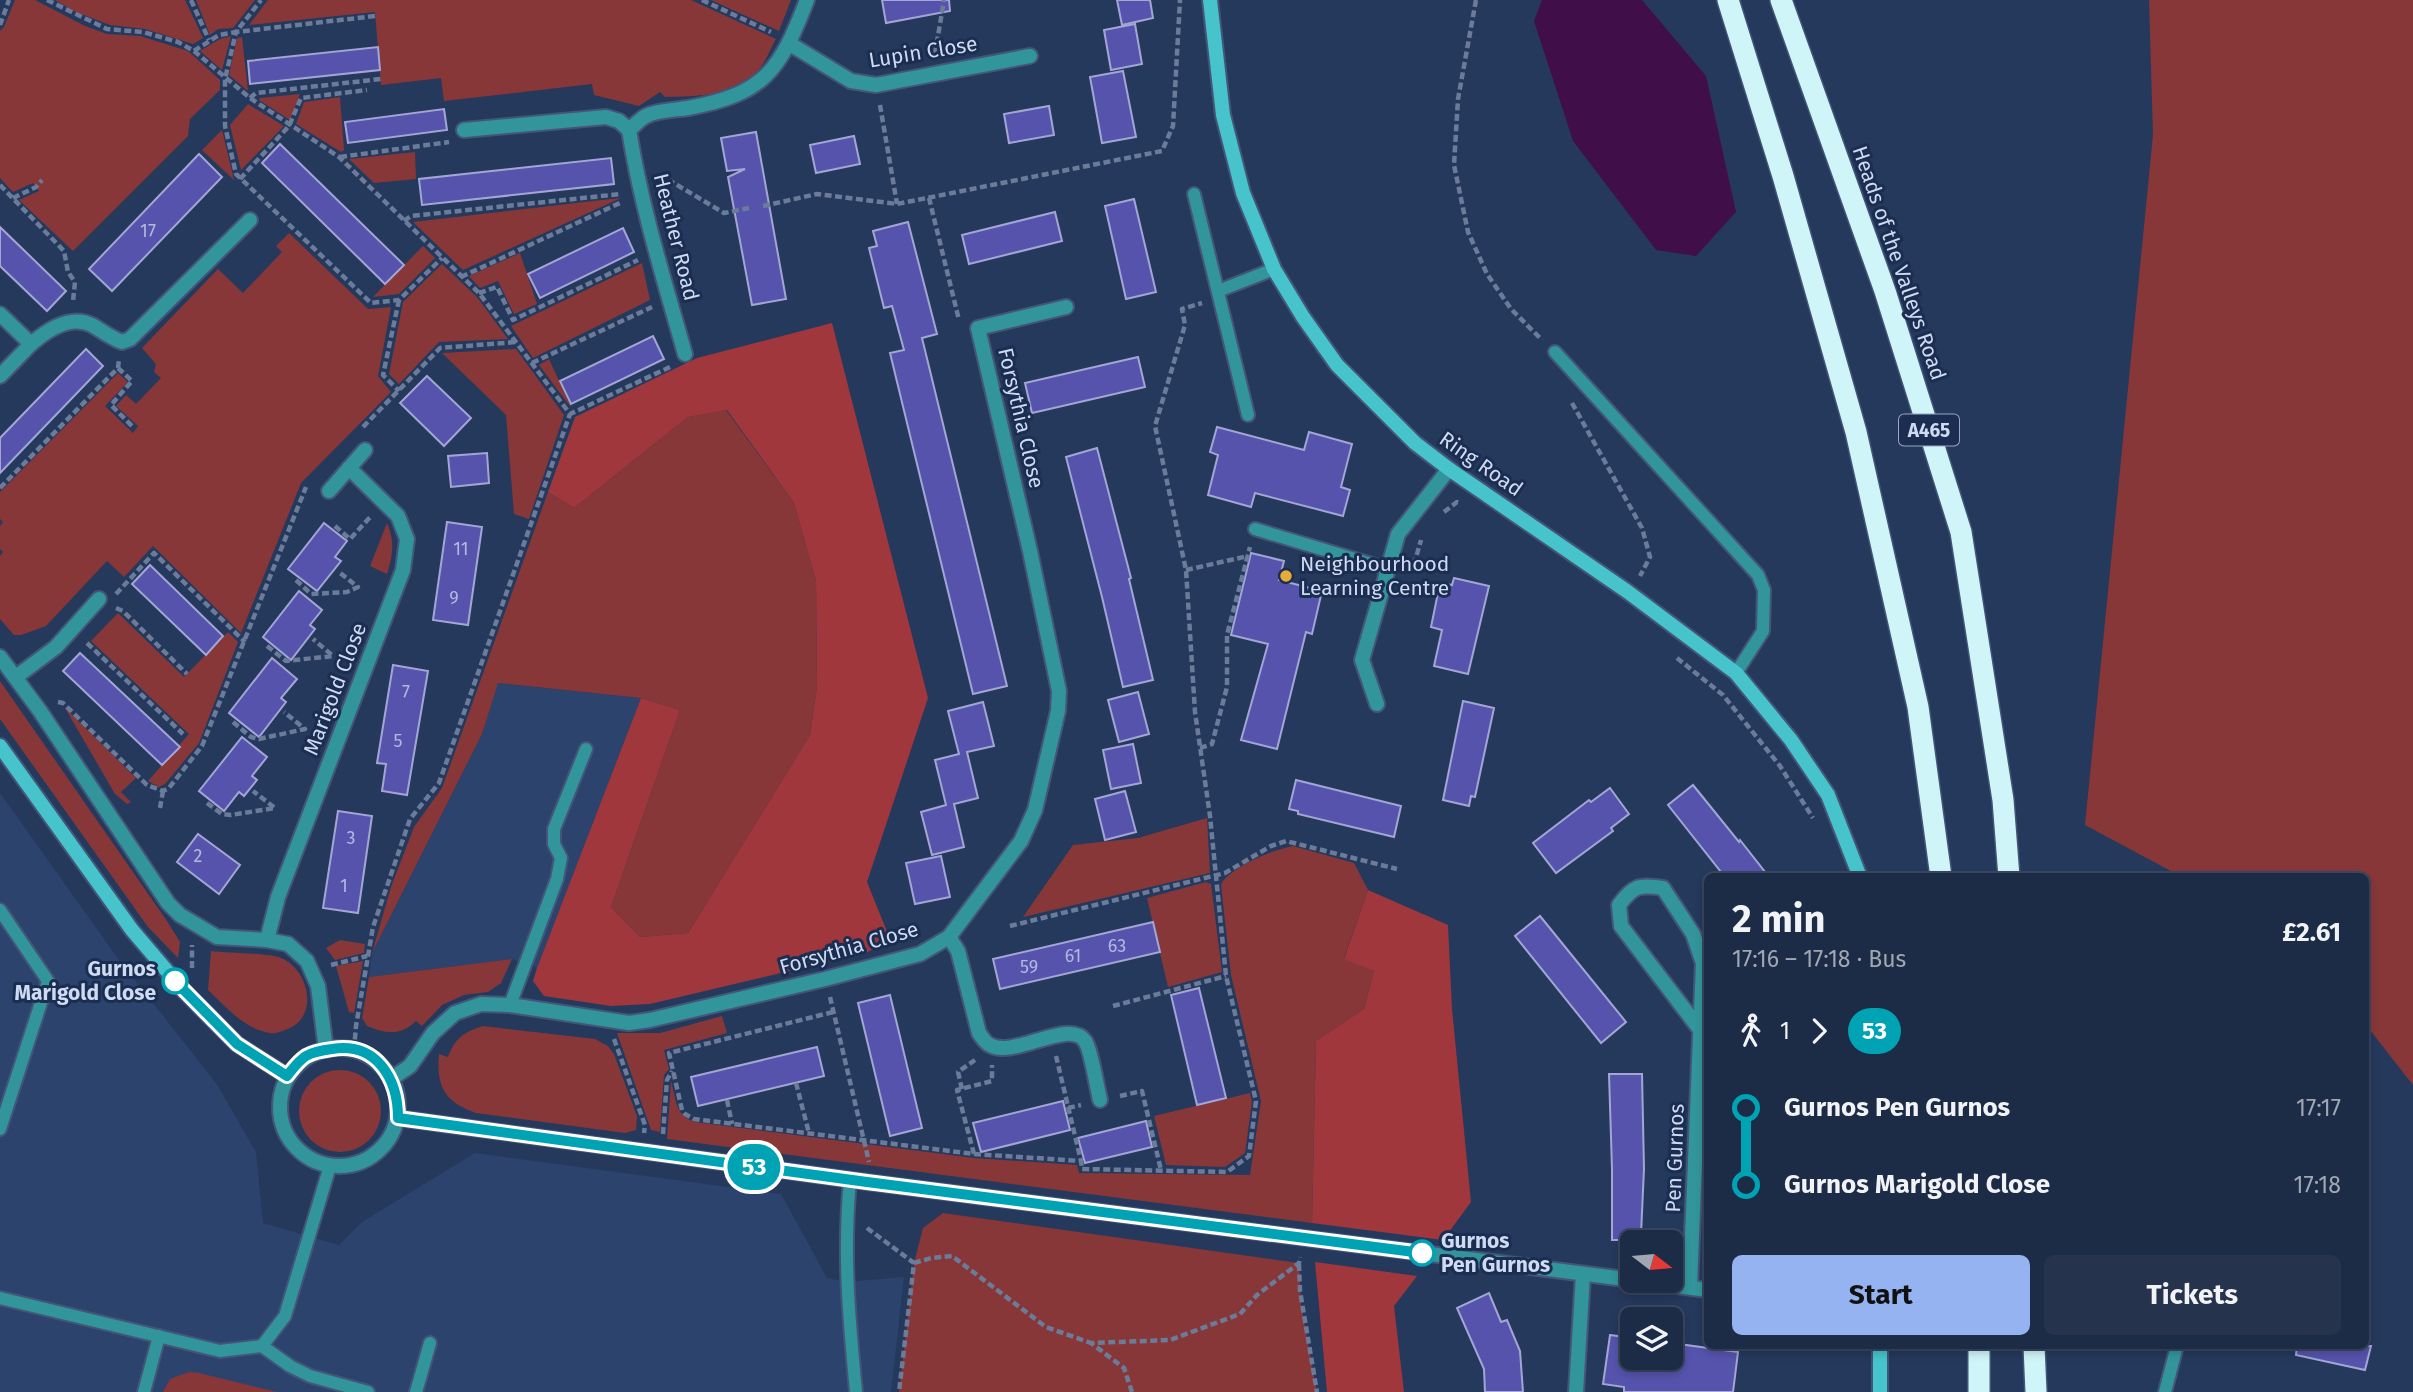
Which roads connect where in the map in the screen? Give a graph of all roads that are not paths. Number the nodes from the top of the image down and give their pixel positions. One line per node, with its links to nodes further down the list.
1 (807, 0): 5 (street)
2 (1210, 0): 11 (street, Ring Road)
3 (1728, 0): 34 (highway)
4 (1782, 0): 35 (highway, Heads of the Valleys Road / A465)
5 (790, 44): 6 (street, Lupin Close); 8 (street)
6 (1030, 56)
7 (464, 130): 8 (street)
8 (629, 130): 17 (street, Heather Road)
9 (1194, 194): 12 (lane)
10 (250, 220): 15 (street)
11 (1274, 269): 12 (lane); 22 (street, Ring Road)
12 (1218, 295): 19 (lane)
13 (1066, 307): 37 (street, Forsythia Close)
14 (0, 314): 15 (street)
15 (31, 344): 18 (street)
16 (1555, 352): 28 (lane)
17 (685, 354)
18 (0, 376)
19 (1248, 415)
20 (365, 450): 21 (street)
21 (349, 468): 23 (street); 38 (street, Marigold Close)
22 (1449, 469): 25 (street); 28 (street, Ring Road)
23 (329, 491)
24 (1255, 529): 25 (lane)
25 (1389, 566): 30 (street)
26 (106, 598): 29 (street)
27 (0, 657): 29 (street)
28 (1736, 673): 33 (street, Ring Road)
29 (16, 677): 38 (street)
30 (1377, 704)
31 (0, 746): 42 (street)
32 (586, 749): 39 (lane)
33 (1858, 873)
34 (1940, 873)
35 (2010, 873)
36 (0, 910): 46 (lane)
37 (949, 937): 39 (street, Forsythia Close); 44 (street)
38 (267, 940): 41 (street)
39 (510, 1005): 43 (street, Forsythia Close)
40 (1701, 1031): 40 (street, Pen Gurnos); 52 (street, Pen Gurnos)
41 (326, 1050): 42 (street); 43 (street)
42 (287, 1076): 47 (street)
43 (391, 1079): 45 (street)
44 (1100, 1100)
45 (398, 1118): 47 (street); 48 (street)
46 (0, 1129)
47 (330, 1166): 57 (lane)
48 (850, 1180): 49 (street); 65 (lane)
49 (1583, 1274): 50 (street); 66 (street)
50 (1620, 1278)
51 (1684, 1286): 52 (street)
52 (1690, 1287): 53 (street)
53 (1704, 1289)
54 (0, 1298): 55 (lane)
55 (159, 1336): 57 (lane); 62 (lane)
56 (430, 1343): 64 (lane)
57 (262, 1346): 63 (lane)
58 (1880, 1349): 67 (street)
59 (1979, 1349): 68 (highway)
60 (2034, 1349): 69 (highway)
61 (2176, 1349): 70 (lane)
62 (144, 1392)
63 (368, 1392)
64 (416, 1392)
65 (856, 1392)
66 (1576, 1392)
67 (1880, 1392)
68 (1979, 1392)
69 (2036, 1392)
70 (2165, 1392)

